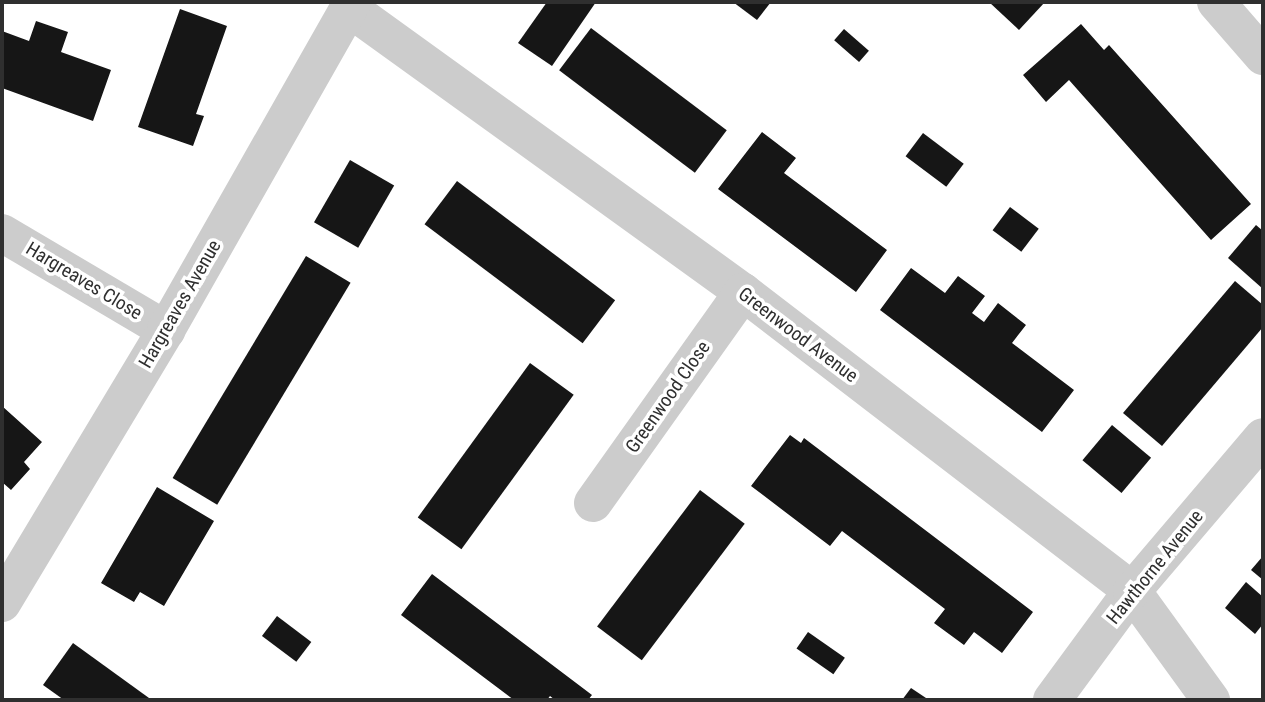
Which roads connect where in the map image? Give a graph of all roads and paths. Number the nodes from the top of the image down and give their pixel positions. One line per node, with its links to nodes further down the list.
1 (1216, 2): 3 (street)
2 (351, 5): 5 (street, Greenwood Avenue); 6 (street, Hargreaves Avenue)
3 (1263, 56)
4 (2, 233): 6 (street, Hargreaves Close)
5 (743, 292): 8 (street, Greenwood Close); 9 (street, Greenwood Avenue)
6 (166, 330): 10 (street, Hargreaves Avenue)
7 (1263, 437): 9 (street, Hawthorne Avenue)
8 (593, 503)
9 (1132, 591): 11 (street, Hawthorne Avenue); 12 (street, Greenwood Avenue)
10 (2, 603)
11 (1052, 700)
12 (1211, 700)

